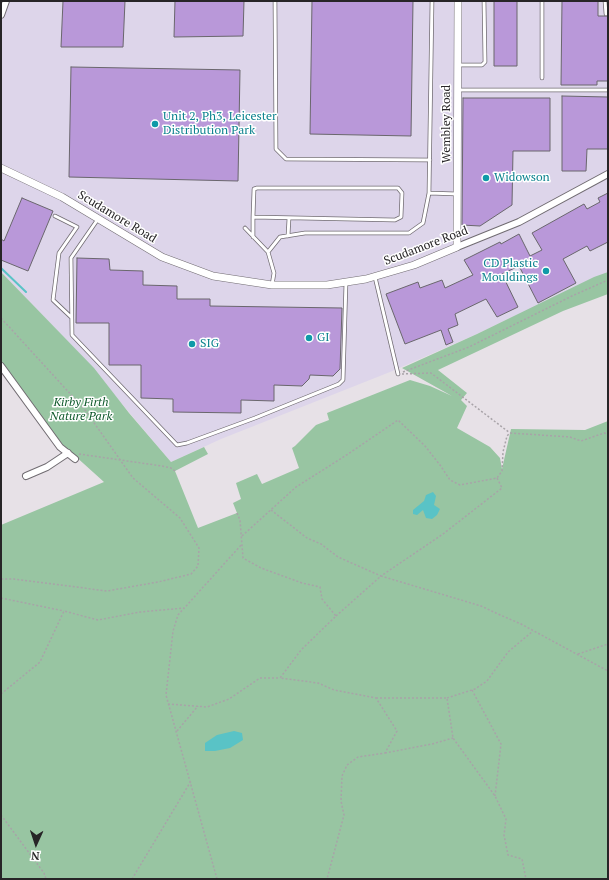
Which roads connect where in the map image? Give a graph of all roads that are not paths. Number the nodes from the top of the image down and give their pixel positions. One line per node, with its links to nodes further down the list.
1 (6, 1): 9 (street)
2 (275, 1): 14 (lane)
3 (432, 1): 14 (lane)
4 (458, 1): 10 (street, Wembley Road)
5 (484, 1): 10 (lane)
6 (542, 1): 11 (lane)
7 (606, 1): 8 (lane)
8 (606, 14)
9 (1, 16)
10 (458, 65): 12 (street, Wembley Road)
11 (542, 78)
12 (458, 90): 13 (lane); 18 (street, Wembley Road)
13 (608, 90)
14 (430, 160): 17 (lane)
15 (1, 168): 22 (street, Scudamore Road)
16 (608, 174): 26 (street, Scudamore Road)
17 (429, 193): 18 (lane); 24 (lane)
18 (458, 194): 26 (street, Wembley Road)
19 (55, 216): 31 (lane)
20 (253, 217): 21 (lane); 21 (lane); 25 (lane)
21 (289, 218): 24 (lane)
22 (98, 220): 30 (street, Scudamore Road); 31 (lane)
23 (245, 228): 25 (lane)
24 (288, 236): 27 (lane)
25 (253, 237): 27 (lane)
26 (457, 247): 28 (street, Scudamore Road)
27 (268, 252): 30 (lane)
28 (375, 277): 29 (street, Scudamore Road); 33 (lane)
29 (346, 282): 30 (street, Scudamore Road); 31 (lane)
30 (272, 285)
31 (72, 317)
32 (1, 366): 34 (street)
33 (398, 374)
34 (26, 476)

